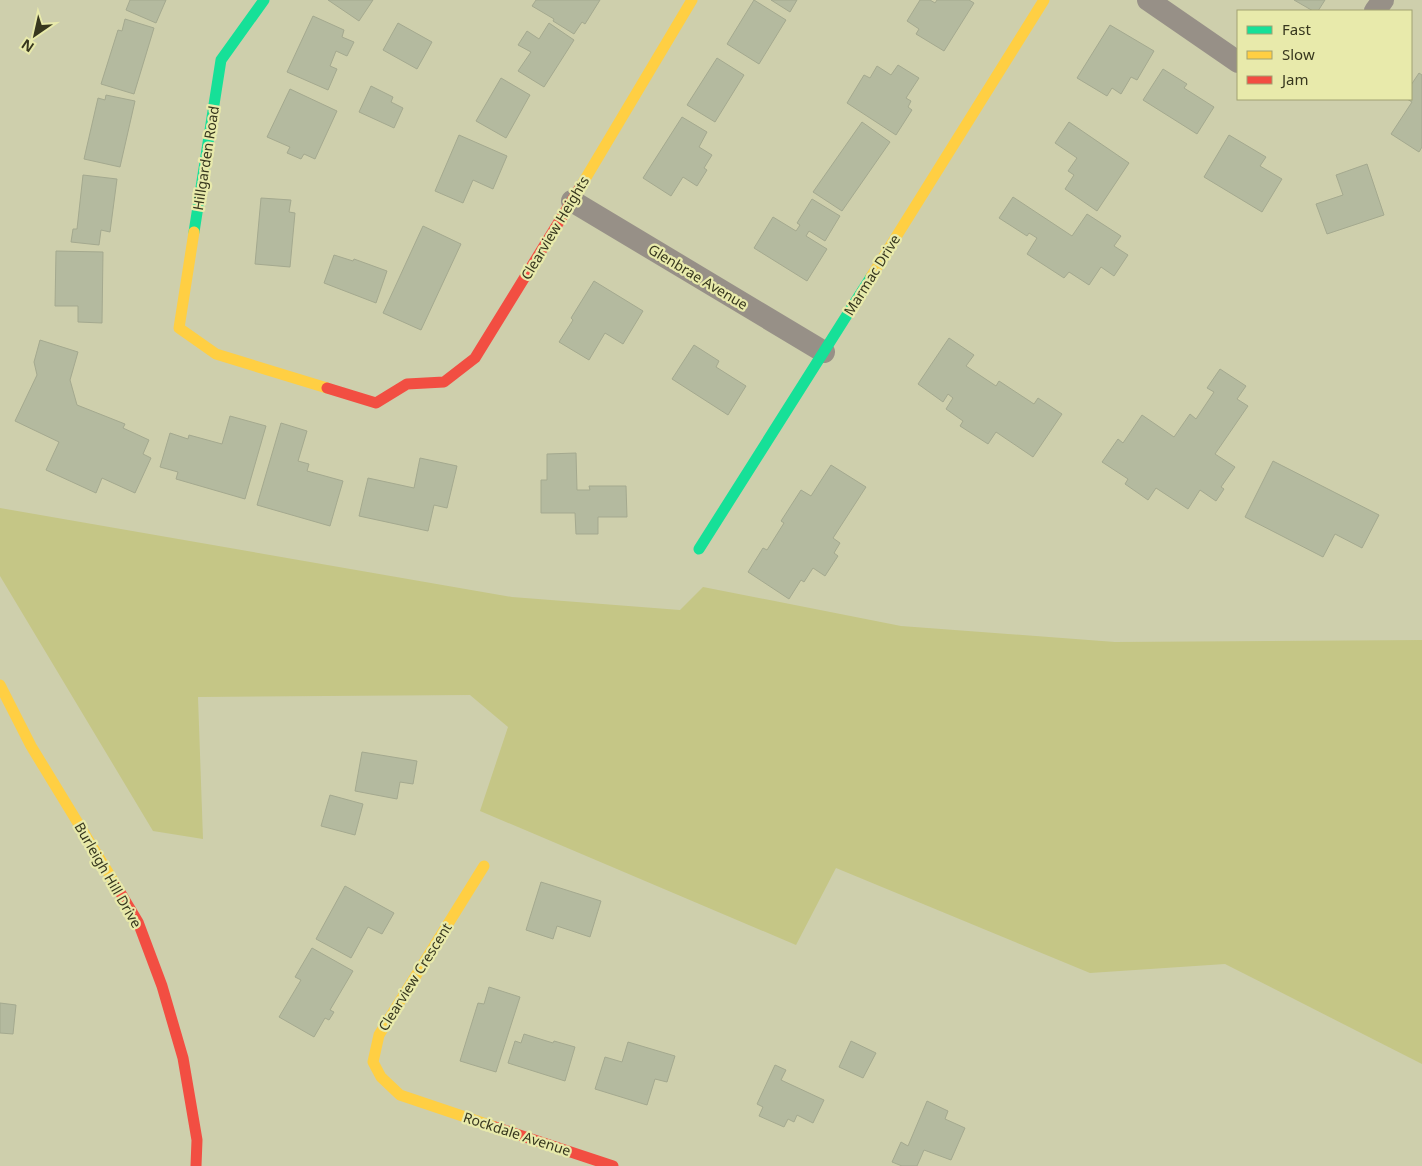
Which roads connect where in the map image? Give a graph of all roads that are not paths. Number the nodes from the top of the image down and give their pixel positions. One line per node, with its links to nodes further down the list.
1 (264, 0): 8 (street, Hillgarden Road)
2 (692, 0): 6 (street, Clearview Heights)
3 (1044, 0): 7 (street, Marmac Drive)
4 (1148, 0): 5 (street)
5 (1237, 61)
6 (572, 202): 7 (street, Glenbrae Avenue); 8 (street, Clearview Heights)
7 (824, 352): 9 (street, Marmac Drive)
8 (376, 403)
9 (699, 548)
10 (0, 685): 13 (street, Burleigh Hill Drive)
11 (484, 866): 12 (street, Clearview Crescent)
12 (449, 1112): 14 (street, Rockdale Avenue)
13 (196, 1166)
14 (613, 1166)

